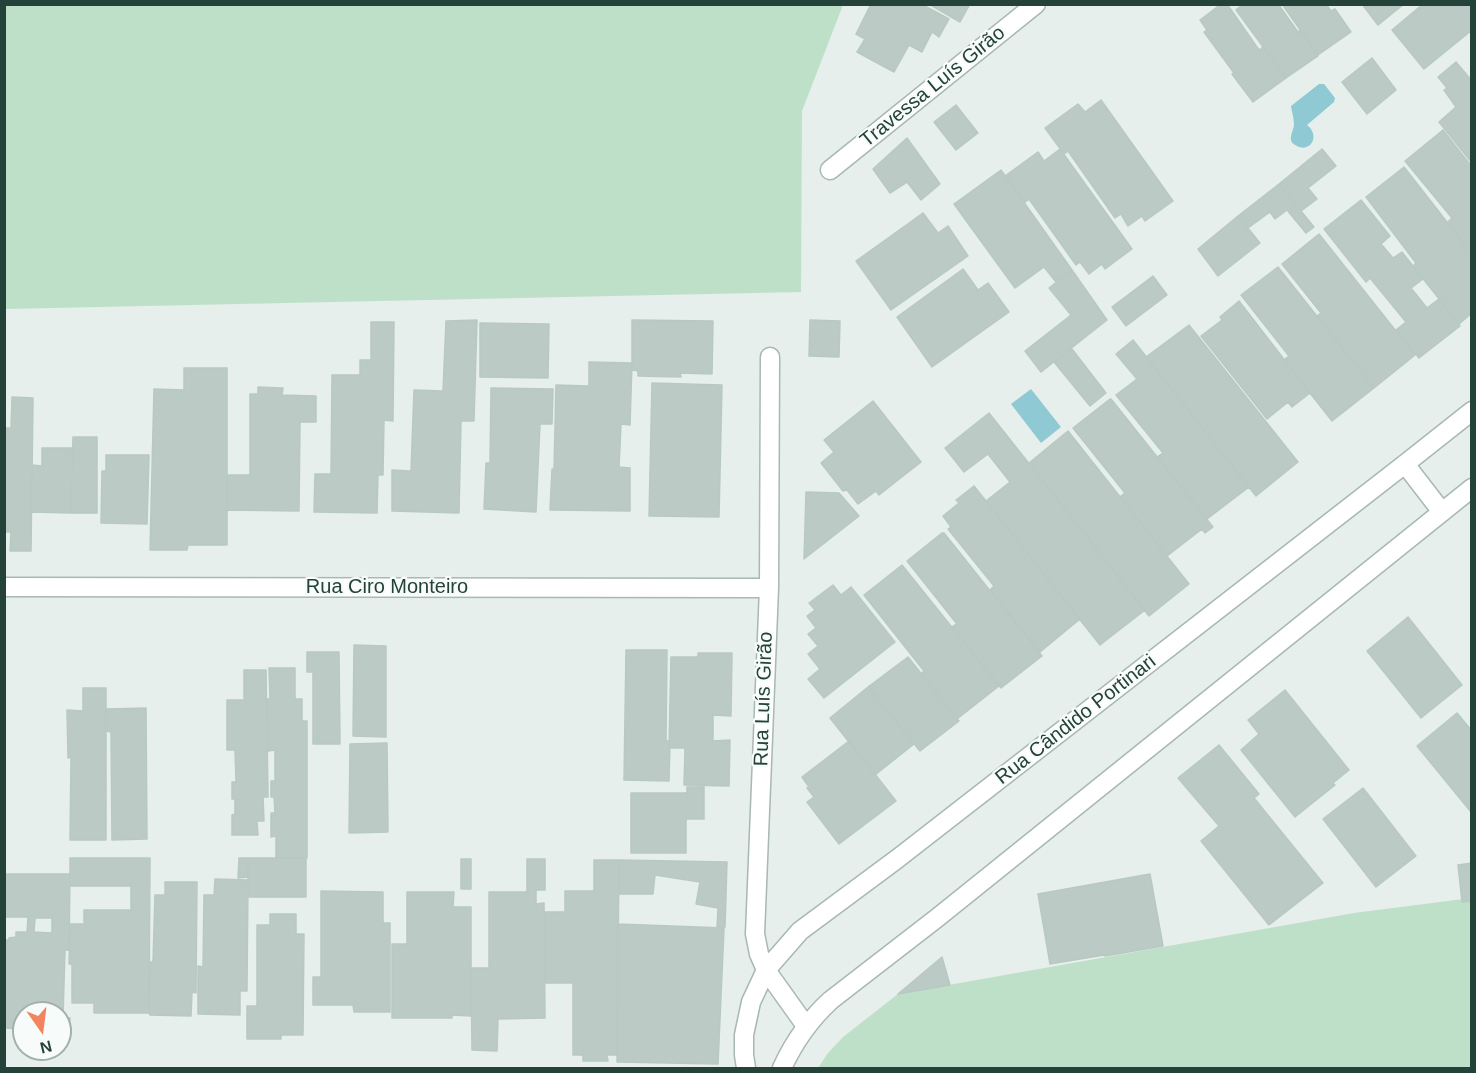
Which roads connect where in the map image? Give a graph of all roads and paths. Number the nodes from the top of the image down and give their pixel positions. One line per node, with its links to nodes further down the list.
1 (1036, 4): 2 (street, Travessa Luís Girão)
2 (830, 170)
3 (770, 357): 9 (street, Rua Luís Girão)
4 (1472, 411): 5 (street, Rua Cândido Portinari)
5 (1405, 464): 7 (street); 10 (street, Rua Cândido Portinari)
6 (1472, 488): 7 (street)
7 (1442, 512): 11 (street)
8 (4, 587): 9 (street, Rua Ciro Monteiro)
9 (769, 588): 10 (street, Rua Luís Girão)
10 (766, 970): 11 (street, Rua Luís Girão); 12 (street, Rua Cândido Portinari)
11 (806, 1026): 13 (street)
12 (746, 1068)
13 (782, 1068)

